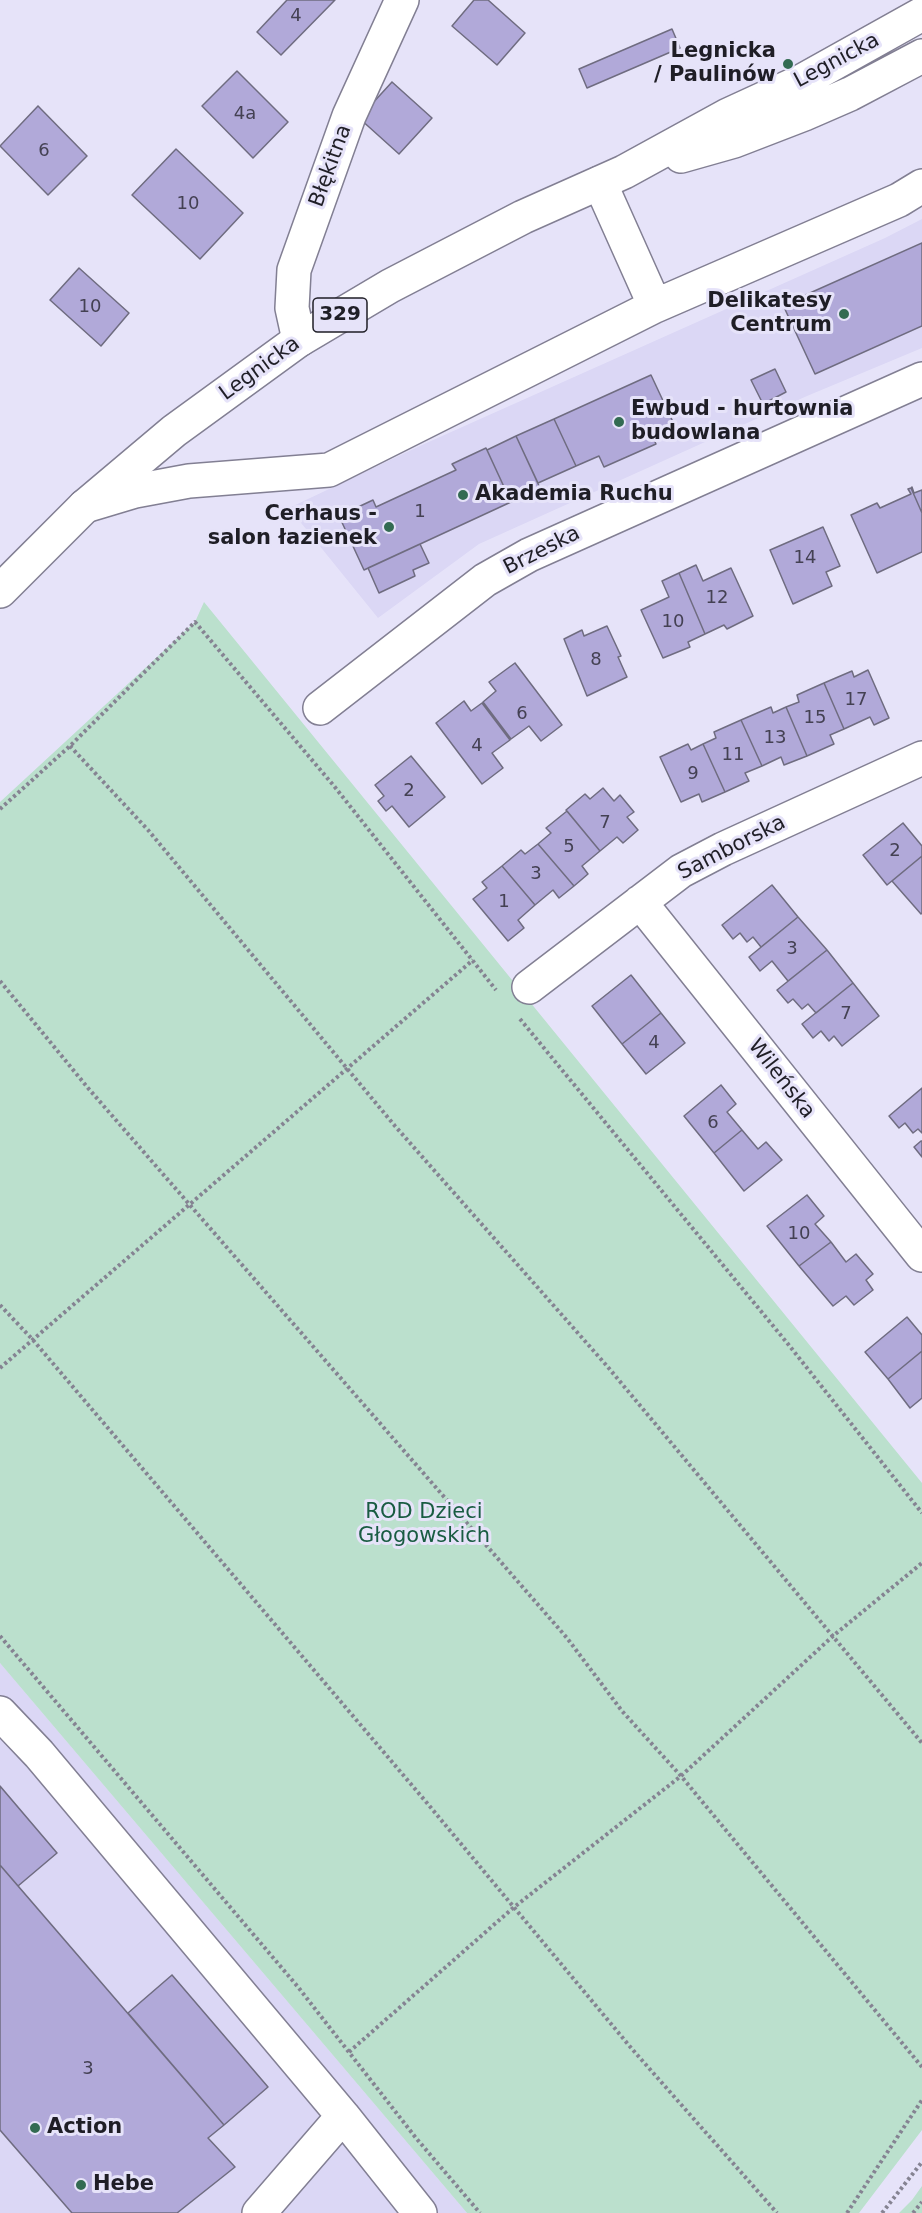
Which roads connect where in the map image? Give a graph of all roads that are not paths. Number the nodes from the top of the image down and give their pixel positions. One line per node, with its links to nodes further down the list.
1 (402, 0): 7 (street, Błękitna)
2 (922, 14): 4 (street, Legnicka / 329)
3 (922, 56): 4 (street, Legnicka / 329)
4 (612, 178): 6 (street); 7 (street, Legnicka / 329)
5 (922, 186): 6 (street)
6 (655, 306): 9 (street)
7 (299, 340): 9 (street, Legnicka / 329)
8 (922, 379): 11 (street, Brzeska)
9 (85, 506): 10 (street, Legnicka / 329)
10 (0, 591)
11 (320, 708)
12 (922, 758): 13 (street, Samborska)
13 (640, 902): 14 (street, Samborska); 15 (street, Wileńska)
14 (516, 999)
15 (922, 1255)
16 (0, 1713): 17 (street)
17 (343, 2116): 18 (street); 19 (street)
18 (259, 2213)
19 (420, 2213)

